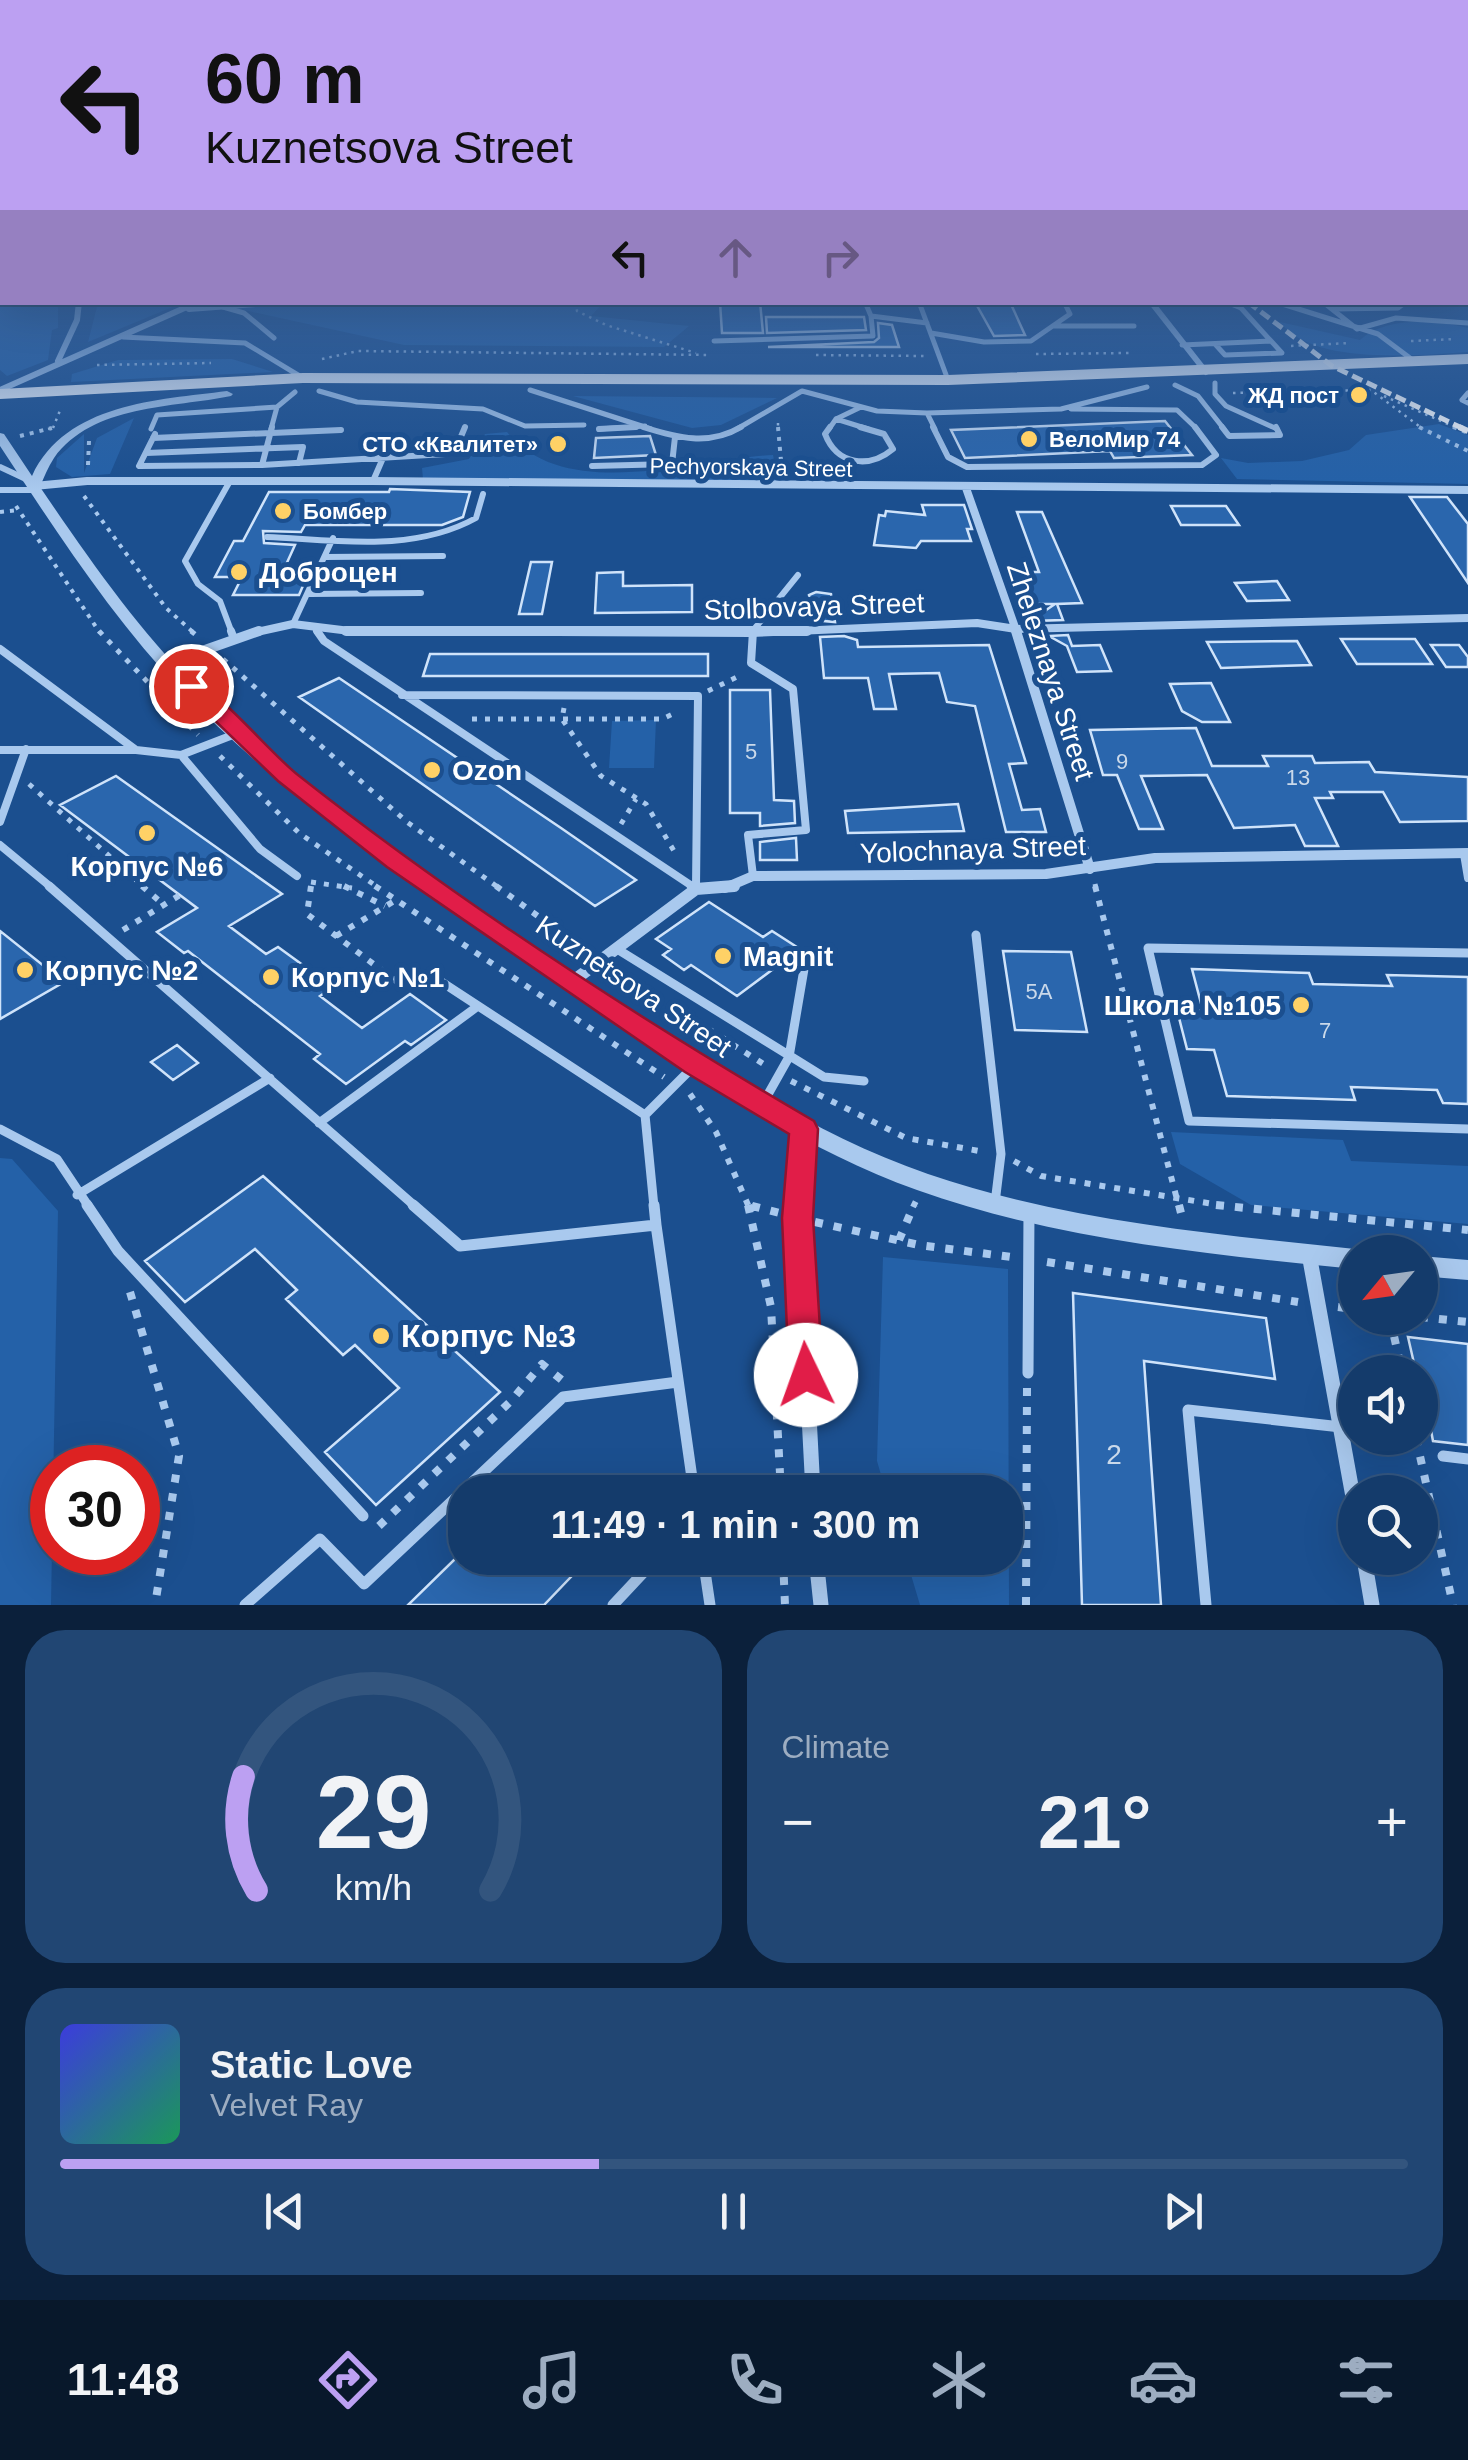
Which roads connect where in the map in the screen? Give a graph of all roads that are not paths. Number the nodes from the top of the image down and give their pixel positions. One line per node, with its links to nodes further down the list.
1 (68, 340): 15 (street)
2 (115, 340): 15 (street)
3 (182, 340): 20 (lane)
4 (749, 340): 10 (lane)
5 (933, 340): 18 (lane)
6 (972, 340): 7 (lane)
7 (1033, 340)
8 (1178, 340): 13 (street)
9 (1386, 340): 16 (lane)
10 (714, 341)
11 (1271, 341): 12 (lane); 12 (lane)
12 (1215, 344): 13 (lane)
13 (1182, 345): 19 (street)
14 (1468, 359): 16 (main road)
15 (58, 362): 26 (street)
16 (1414, 362): 19 (main road)
17 (1468, 372): 19 (main road)
18 (948, 380): 19 (main road); 20 (main road)
19 (1212, 383): 21 (main road); 21 (lane)
20 (299, 385): 24 (main road); 26 (main road); 28 (main road); 31 (lane)
21 (1175, 385): 22 (main road)
22 (1147, 386): 25 (main road); 33 (lane)
23 (530, 390): 24 (main road); 25 (main road); 38 (lane)
24 (320, 391): 36 (lane)
25 (802, 391): 32 (lane); 43 (lane)
26 (0, 392)
27 (1468, 393): 29 (lane)
28 (226, 394): 30 (main road); 54 (street)
29 (1468, 403)
30 (0, 406)
31 (277, 407): 41 (lane); 42 (lane)
32 (861, 407): 34 (lane); 35 (lane)
33 (1061, 409): 34 (lane); 34 (lane)
34 (927, 414)
35 (836, 419): 35 (lane)
36 (584, 425)
37 (465, 426): 47 (lane)
38 (650, 426): 39 (lane); 43 (lane)
39 (599, 428)
40 (341, 430): 41 (lane)
41 (270, 433): 42 (lane); 45 (lane)
42 (153, 434): 46 (lane)
43 (676, 437): 50 (lane)
44 (1, 438): 54 (street, Kuznetsova Street)
45 (266, 449): 46 (lane); 48 (lane); 49 (lane)
46 (146, 453): 49 (lane)
47 (383, 458): 48 (lane); 53 (lane)
48 (299, 463): 49 (lane)
49 (262, 465)
50 (592, 466)
51 (0, 467): 54 (lane)
52 (230, 481): 53 (street, Pechyorskaya Street); 54 (street, Pechyorskaya Street); 71 (lane)
53 (373, 481): 55 (street, Pechyorskaya Street)
54 (33, 485): 56 (lane); 73 (street, Kuznetsova Street)
55 (966, 488): 57 (street, Pechyorskaya Street); 69 (street, Zheleznaya Street)
56 (2, 490)
57 (1468, 490)
58 (484, 494): 60 (lane)
59 (267, 537): 60 (lane)
60 (334, 538): 61 (lane)
61 (326, 556): 62 (lane); 65 (lane)
62 (443, 556)
63 (798, 575): 70 (lane)
64 (421, 593): 65 (lane)
65 (310, 594): 67 (lane)
66 (1468, 618): 69 (street, Stolbovaya Street)
67 (293, 624): 68 (street, Stolbovaya Street); 71 (street, Stolbovaya Street)
68 (315, 627): 70 (street, Stolbovaya Street); 74 (lane)
69 (1016, 629): 70 (street, Stolbovaya Street); 83 (street, Zheleznaya Street)
70 (751, 633): 85 (lane)
71 (234, 639): 73 (street, Stolbovaya Street)
72 (0, 649): 78 (lane)
73 (168, 663): 75 (street, Kuznetsova Street)
74 (402, 695): 87 (lane); 87 (lane)
75 (238, 733): 79 (lane); 93 (street, Kuznetsova Street)
76 (26, 749): 77 (lane); 78 (lane); 80 (lane)
77 (0, 750)
78 (136, 750): 79 (lane)
79 (181, 755): 84 (lane)
80 (0, 822)
81 (0, 845): 97 (lane)
82 (1466, 854): 83 (street, Yolochnaya Street); 86 (lane)
83 (1090, 868): 85 (street, Yolochnaya Street)
84 (297, 876)
85 (753, 876): 87 (street, Yolochnaya Street)
86 (1468, 878)
87 (696, 889): 89 (street, Yolochnaya Street)
88 (976, 935): 106 (lane)
89 (617, 949): 93 (street, Yolochnaya Street); 95 (lane)
90 (1468, 954): 104 (lane)
91 (804, 969): 95 (lane)
92 (437, 979): 94 (lane)
93 (573, 981): 96 (street, Kuznetsova Street)
94 (478, 1006): 100 (lane); 101 (lane)
95 (792, 1058): 98 (lane); 99 (lane)
96 (695, 1064): 99 (street, Kuznetsova Street); 100 (lane)
97 (270, 1078): 101 (lane); 105 (lane)
98 (864, 1081)
99 (762, 1105): 103 (street, Kuznetsova Street)
100 (644, 1116): 108 (lane)
101 (319, 1123): 108 (lane)
102 (0, 1129): 105 (lane)
103 (804, 1129): 106 (street, Kuznetsova Street); 120 (street)
104 (1468, 1129)
105 (77, 1195): 121 (lane)
106 (996, 1203): 107 (street, Kuznetsova Street)
107 (1029, 1211): 109 (street, Kuznetsova Street); 113 (lane)
108 (656, 1224): 114 (lane)
109 (1309, 1254): 110 (street, Kuznetsova Street); 115 (street)
110 (1338, 1257)
111 (1438, 1268): 112 (street)
112 (1468, 1270)
113 (1028, 1372)
114 (678, 1382): 119 (lane); 126 (lane)
115 (1338, 1410)
116 (1338, 1428): 130 (lane)
117 (1443, 1456): 118 (lane)
118 (1468, 1459)
119 (692, 1475)
120 (812, 1475)
121 (363, 1516)
122 (641, 1575): 127 (lane)
123 (706, 1575): 128 (lane)
124 (818, 1575): 129 (street)
125 (1367, 1575): 131 (street)
126 (246, 1605)
127 (613, 1605)
128 (710, 1605)
129 (821, 1605)
130 (1206, 1605)
131 (1372, 1605)

